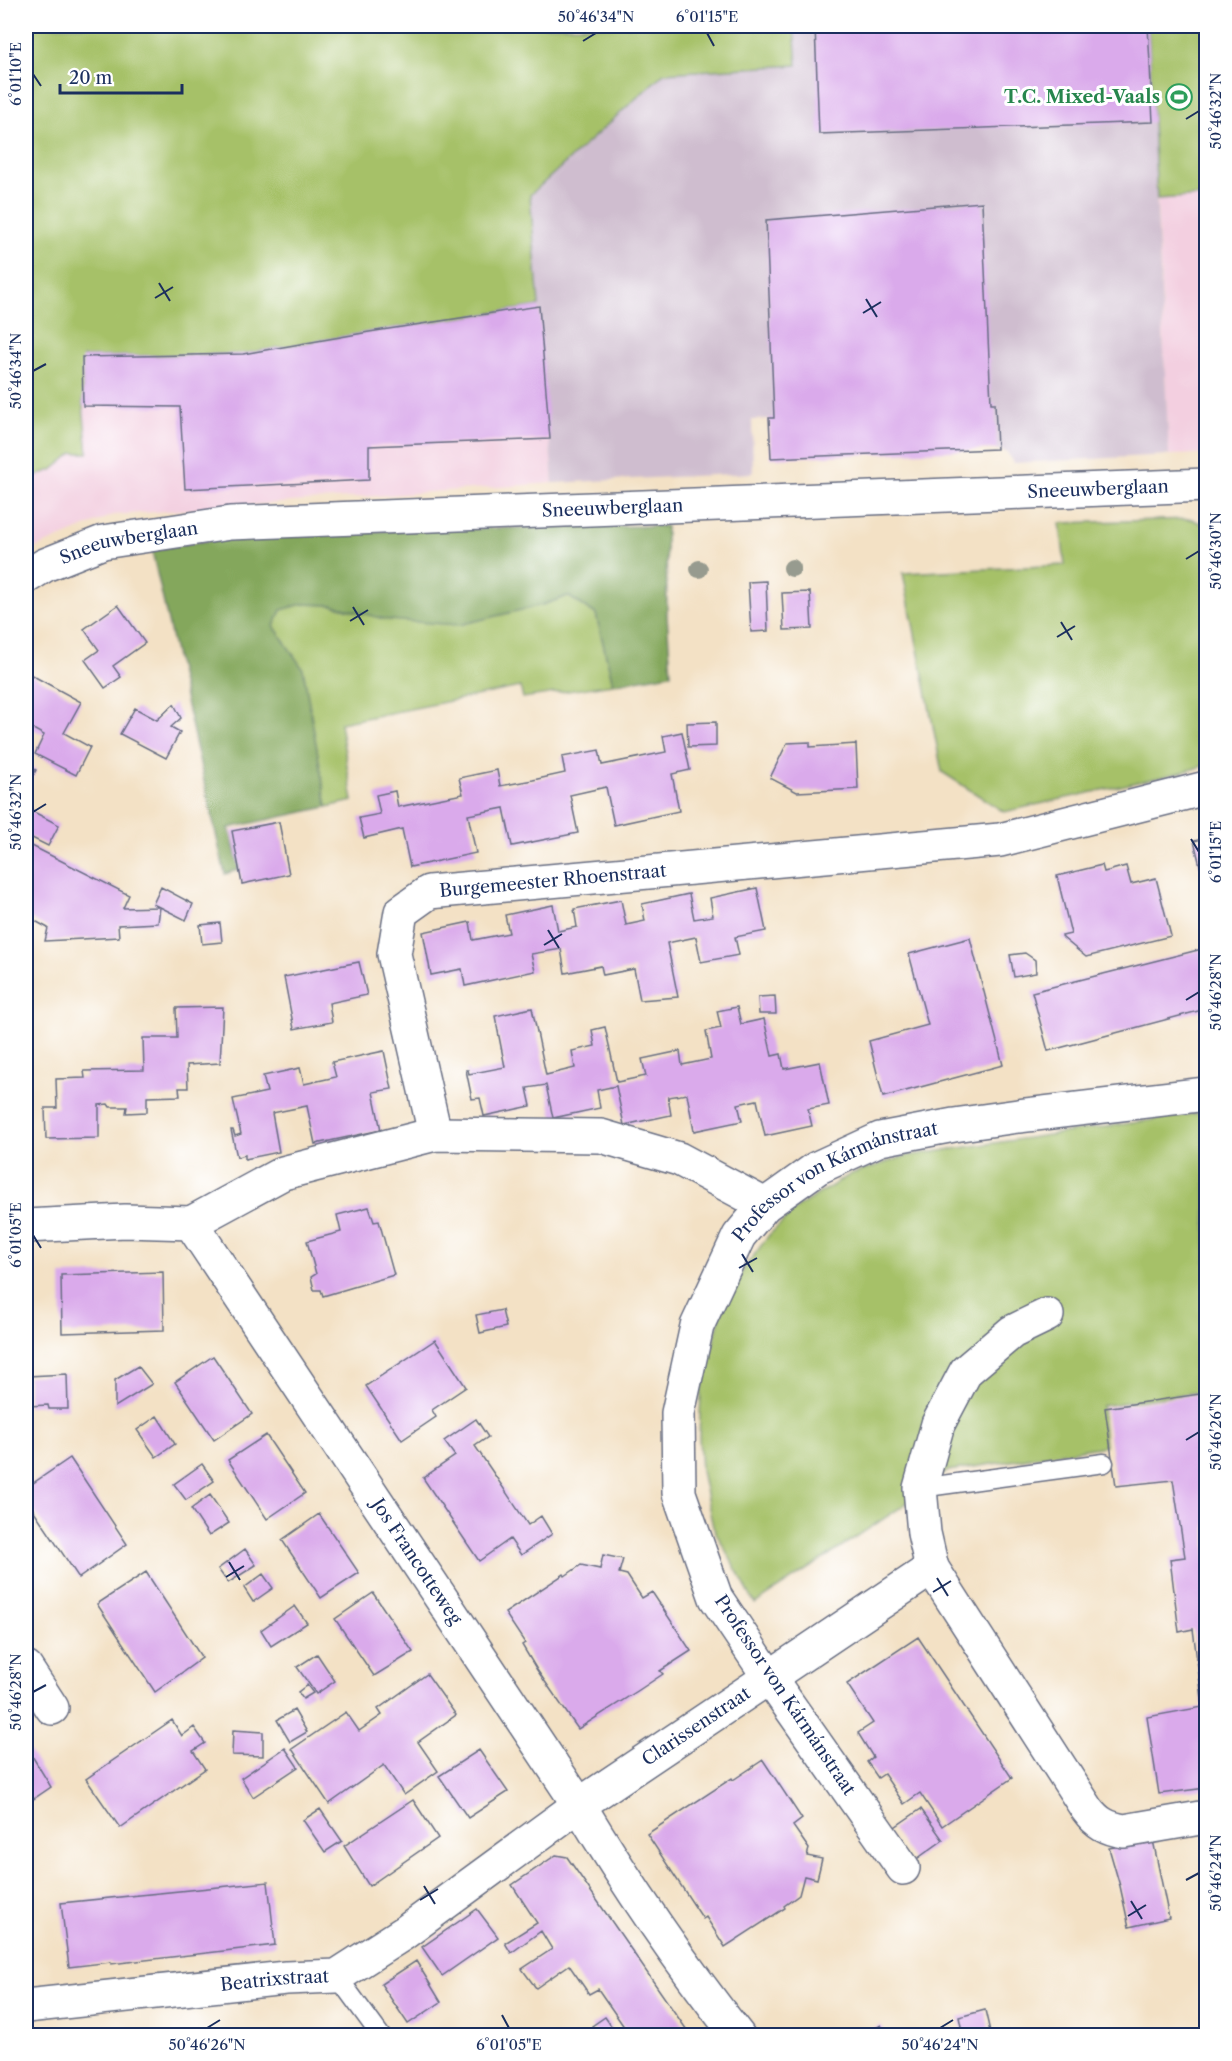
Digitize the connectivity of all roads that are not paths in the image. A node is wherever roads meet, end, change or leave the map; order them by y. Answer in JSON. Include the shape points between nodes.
{"nodes":[{"id":1,"x":1206,"y":485,"type":"edge"},
{"id":2,"x":26,"y":577,"type":"edge"},
{"id":3,"x":1206,"y":788,"type":"edge"},
{"id":4,"x":1206,"y":1094,"type":"edge"},
{"id":5,"x":435,"y":1134,"type":"junction"},
{"id":6,"x":765,"y":1205,"type":"junction"},
{"id":7,"x":191,"y":1223,"type":"junction"},
{"id":8,"x":26,"y":1226,"type":"edge"},
{"id":9,"x":1047,"y":1315,"type":"dead end"},
{"id":10,"x":1104,"y":1463,"type":"dead end"},
{"id":11,"x":920,"y":1488,"type":"junction"},
{"id":12,"x":932,"y":1568,"type":"junction"},
{"id":13,"x":26,"y":1668,"type":"edge"},
{"id":14,"x":769,"y":1677,"type":"junction"},
{"id":15,"x":52,"y":1708,"type":"dead end"},
{"id":16,"x":579,"y":1805,"type":"junction"},
{"id":17,"x":1206,"y":1817,"type":"edge"},
{"id":18,"x":903,"y":1868,"type":"dead end"},
{"id":19,"x":337,"y":1976,"type":"junction"},
{"id":20,"x":26,"y":2006,"type":"edge"},
{"id":21,"x":381,"y":2036,"type":"edge"},
{"id":22,"x":738,"y":2036,"type":"edge"}],
"edges":[{"from":1,"to":2,"type":"street","name":"Sneeuwberglaan","via":[[231,523],[103,542],[45,564]]},
{"from":3,"to":5,"type":"street","name":"Burgemeester Rhoenstraat","via":[[1000,840],[429,892],[401,912],[394,954]]},
{"from":4,"to":6,"type":"street","name":"Professor von Kármánstraat","via":[[1018,1116],[880,1139],[817,1168]]},
{"from":5,"to":6,"type":"street","via":[[601,1136],[679,1159]]},
{"from":5,"to":7,"type":"street","via":[[283,1173]]},
{"from":6,"to":14,"type":"street","name":"Professor von Kármánstraat","via":[[739,1236],[698,1326],[678,1413],[678,1447],[679,1493],[716,1598]]},
{"from":7,"to":8,"type":"street","via":[[125,1221]]},
{"from":7,"to":16,"type":"street","name":"Jos Francotteweg"},
{"from":9,"to":11,"type":"street","via":[[1012,1332],[966,1371],[938,1424]]},
{"from":10,"to":11,"type":"lane"},
{"from":11,"to":12,"type":"street"},
{"from":12,"to":14,"type":"street","name":"Clarissenstraat"},
{"from":12,"to":17,"type":"street","via":[[1099,1823],[1124,1831]]},
{"from":13,"to":15,"type":"street"},
{"from":14,"to":16,"type":"street","name":"Clarissenstraat"},
{"from":14,"to":18,"type":"street","name":"Professor von Kármánstraat"},
{"from":16,"to":19,"type":"street","name":"Beatrixstraat","via":[[404,1933]]},
{"from":16,"to":22,"type":"street","name":"Jos Francotteweg","via":[[608,1853]]},
{"from":19,"to":20,"type":"street","name":"Beatrixstraat"},
{"from":19,"to":21,"type":"lane"}]}
